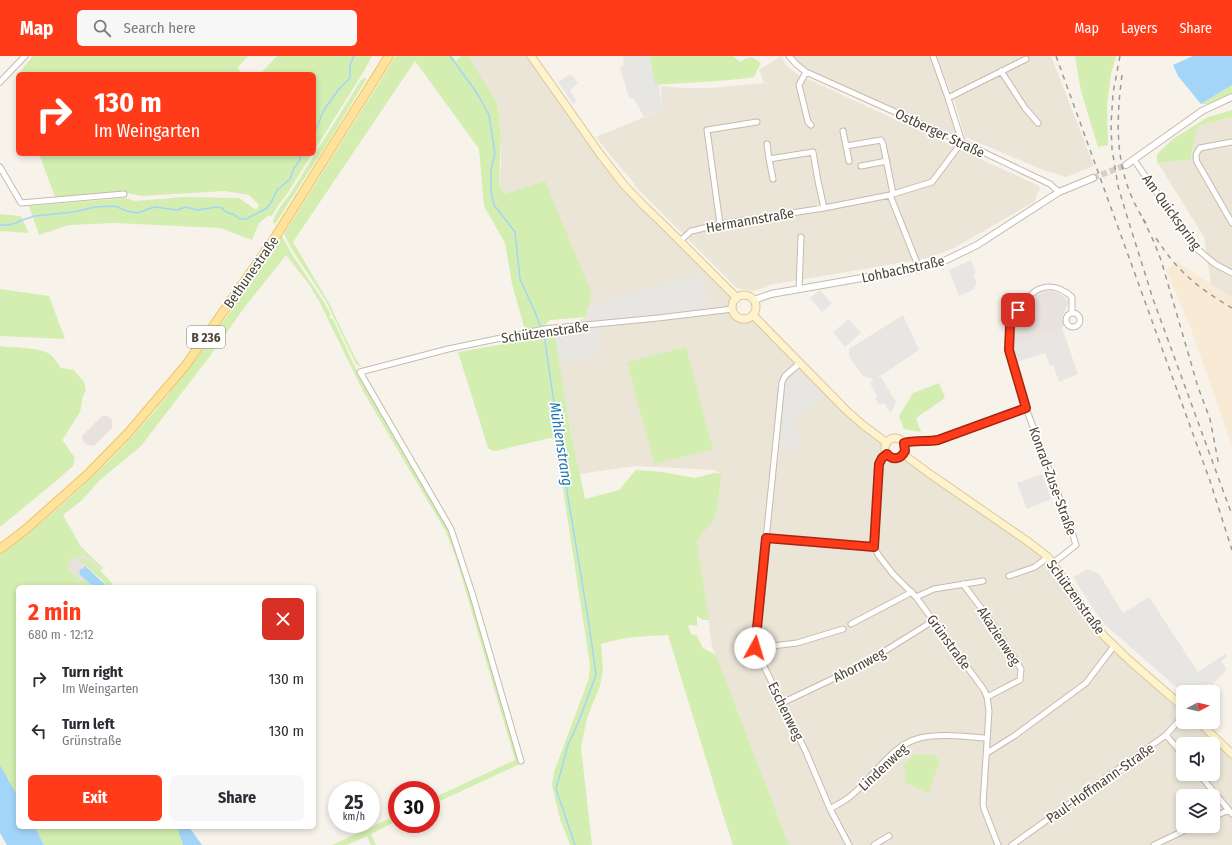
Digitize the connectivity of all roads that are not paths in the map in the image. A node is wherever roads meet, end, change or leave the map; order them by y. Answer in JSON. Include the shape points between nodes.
{"nodes":[{"id":1,"x":25,"y":56,"type":"edge"},
{"id":2,"x":389,"y":56,"type":"edge"},
{"id":3,"x":531,"y":56,"type":"edge"},
{"id":4,"x":789,"y":56,"type":"edge"},
{"id":5,"x":933,"y":56,"type":"edge"},
{"id":6,"x":1026,"y":59,"type":"dead end"},
{"id":7,"x":1001,"y":71,"type":"junction"},
{"id":8,"x":806,"y":72,"type":"junction"},
{"id":9,"x":0,"y":82,"type":"edge"},
{"id":10,"x":1232,"y":97,"type":"edge"},
{"id":11,"x":948,"y":98,"type":"junction"},
{"id":12,"x":757,"y":122,"type":"dead end"},
{"id":13,"x":1038,"y":123,"type":"dead end"},
{"id":14,"x":811,"y":125,"type":"dead end"},
{"id":15,"x":843,"y":131,"type":"dead end"},
{"id":16,"x":962,"y":142,"type":"junction"},
{"id":17,"x":1232,"y":142,"type":"edge"},
{"id":18,"x":767,"y":144,"type":"dead end"},
{"id":19,"x":846,"y":146,"type":"junction"},
{"id":20,"x":770,"y":159,"type":"junction"},
{"id":21,"x":1134,"y":160,"type":"junction"},
{"id":22,"x":849,"y":161,"type":"dead end"},
{"id":23,"x":886,"y":161,"type":"junction"},
{"id":24,"x":1126,"y":165,"type":"tunnel mouth"},
{"id":25,"x":861,"y":166,"type":"dead end"},
{"id":26,"x":0,"y":167,"type":"edge"},
{"id":27,"x":1093,"y":178,"type":"tunnel mouth"},
{"id":28,"x":773,"y":179,"type":"dead end"},
{"id":29,"x":1059,"y":192,"type":"junction"},
{"id":30,"x":124,"y":194,"type":"dead end"},
{"id":31,"x":892,"y":194,"type":"junction"},
{"id":32,"x":824,"y":208,"type":"junction"},
{"id":33,"x":1232,"y":222,"type":"edge"},
{"id":34,"x":720,"y":224,"type":"junction"},
{"id":35,"x":800,"y":237,"type":"dead end"},
{"id":36,"x":680,"y":241,"type":"junction"},
{"id":37,"x":918,"y":268,"type":"junction"},
{"id":38,"x":1232,"y":273,"type":"edge"},
{"id":39,"x":799,"y":289,"type":"junction"},
{"id":40,"x":736,"y":298,"type":"junction"},
{"id":41,"x":754,"y":300,"type":"junction"},
{"id":42,"x":732,"y":309,"type":"junction"},
{"id":43,"x":1072,"y":313,"type":"dead end"},
{"id":44,"x":753,"y":315,"type":"junction"},
{"id":45,"x":800,"y":364,"type":"junction"},
{"id":46,"x":1026,"y":408,"type":"junction"},
{"id":47,"x":887,"y":443,"type":"junction"},
{"id":48,"x":904,"y":443,"type":"junction"},
{"id":49,"x":887,"y":454,"type":"junction"},
{"id":50,"x":903,"y":454,"type":"junction"},
{"id":51,"x":766,"y":538,"type":"junction"},
{"id":52,"x":874,"y":547,"type":"junction"},
{"id":53,"x":0,"y":548,"type":"edge"},
{"id":54,"x":1048,"y":557,"type":"junction"},
{"id":55,"x":1053,"y":563,"type":"junction"},
{"id":56,"x":1009,"y":576,"type":"dead end"},
{"id":57,"x":983,"y":581,"type":"dead end"},
{"id":58,"x":963,"y":584,"type":"junction"},
{"id":59,"x":912,"y":592,"type":"junction"},
{"id":60,"x":916,"y":597,"type":"junction"},
{"id":61,"x":933,"y":621,"type":"junction"},
{"id":62,"x":851,"y":624,"type":"dead end"},
{"id":63,"x":843,"y":629,"type":"dead end"},
{"id":64,"x":1114,"y":646,"type":"junction"},
{"id":65,"x":755,"y":648,"type":"junction"},
{"id":66,"x":987,"y":697,"type":"junction"},
{"id":67,"x":1176,"y":701,"type":"edge"},
{"id":68,"x":782,"y":704,"type":"junction"},
{"id":69,"x":1176,"y":724,"type":"edge"},
{"id":70,"x":1206,"y":729,"type":"edge"},
{"id":71,"x":1166,"y":735,"type":"junction"},
{"id":72,"x":987,"y":738,"type":"junction"},
{"id":73,"x":1176,"y":747,"type":"edge"},
{"id":74,"x":987,"y":753,"type":"junction"},
{"id":75,"x":1232,"y":754,"type":"edge"},
{"id":76,"x":521,"y":761,"type":"dead end"},
{"id":77,"x":1205,"y":781,"type":"edge"},
{"id":78,"x":830,"y":809,"type":"junction"},
{"id":79,"x":1231,"y":812,"type":"edge"},
{"id":80,"x":1220,"y":815,"type":"edge"},
{"id":81,"x":1179,"y":833,"type":"edge"},
{"id":82,"x":889,"y":836,"type":"dead end"},
{"id":83,"x":849,"y":845,"type":"edge"},
{"id":84,"x":874,"y":845,"type":"edge"},
{"id":85,"x":998,"y":845,"type":"edge"},
{"id":86,"x":1012,"y":845,"type":"edge"},
{"id":87,"x":1154,"y":845,"type":"edge"}],
"edges":[{"from":1,"to":9,"type":"street"},
{"from":2,"to":53,"type":"main road","name":"Bethunestraße","number":"B 236","via":[[282,227],[186,365],[129,432],[77,484],[25,530]]},
{"from":3,"to":36,"type":"main road","via":[[621,181]]},
{"from":4,"to":8,"type":"street","name":"Ostberger Straße"},
{"from":5,"to":11,"type":"street"},
{"from":6,"to":7,"type":"street"},
{"from":7,"to":11,"type":"street"},
{"from":7,"to":13,"type":"street"},
{"from":8,"to":14,"type":"street","via":[[799,85],[808,122]]},
{"from":8,"to":16,"type":"street","name":"Ostberger Straße"},
{"from":10,"to":21,"type":"street","via":[[1202,111]]},
{"from":11,"to":16,"type":"street"},
{"from":12,"to":34,"type":"street","via":[[707,130]]},
{"from":15,"to":19,"type":"street"},
{"from":16,"to":29,"type":"street","name":"Ostberger Straße","via":[[1050,184]]},
{"from":16,"to":31,"type":"street","name":"Hermannstraße","via":[[932,182]]},
{"from":17,"to":33,"type":"street","via":[[1203,146],[1196,152],[1195,157]]},
{"from":18,"to":20,"type":"street"},
{"from":19,"to":22,"type":"street"},
{"from":19,"to":23,"type":"street","via":[[880,140]]},
{"from":20,"to":28,"type":"street"},
{"from":20,"to":32,"type":"street","via":[[813,152]]},
{"from":21,"to":24,"type":"street"},
{"from":21,"to":38,"type":"street","name":"Am Quickspring","via":[[1196,248],[1215,264]]},
{"from":23,"to":25,"type":"street"},
{"from":23,"to":31,"type":"street"},
{"from":26,"to":30,"type":"street","via":[[21,203]]},
{"from":27,"to":29,"type":"street"},
{"from":29,"to":37,"type":"street","name":"Lohbachstraße","via":[[977,245],[942,262]]},
{"from":31,"to":32,"type":"street","name":"Hermannstraße"},
{"from":31,"to":37,"type":"street"},
{"from":32,"to":34,"type":"street","name":"Hermannstraße"},
{"from":34,"to":36,"type":"street","name":"Hermannstraße","via":[[691,231]]},
{"from":35,"to":39,"type":"street"},
{"from":36,"to":40,"type":"main road"},
{"from":37,"to":39,"type":"street","name":"Lohbachstraße"},
{"from":39,"to":41,"type":"street","name":"Lohbachstraße"},
{"from":40,"to":41,"type":"main road","via":[[746,295]]},
{"from":40,"to":42,"type":"main road"},
{"from":41,"to":44,"type":"main road","via":[[756,309]]},
{"from":42,"to":44,"type":"main road","via":[[736,316],[743,318]]},
{"from":42,"to":76,"type":"street","name":"Schützenstraße","via":[[537,331],[448,349],[360,372],[451,529]]},
{"from":43,"to":46,"type":"street","name":"Konrad-Zuse-Straße","via":[[1072,297],[1057,287],[1046,286],[1032,294],[1012,320],[1009,350]]},
{"from":44,"to":45,"type":"main road"},
{"from":45,"to":47,"type":"main road","via":[[863,425]]},
{"from":45,"to":51,"type":"street","via":[[785,376],[782,382]]},
{"from":46,"to":48,"type":"street","via":[[938,440]]},
{"from":46,"to":55,"type":"street","name":"Konrad-Zuse-Straße","via":[[1076,545]]},
{"from":47,"to":48,"type":"main road","via":[[896,438]]},
{"from":47,"to":49,"type":"main road"},
{"from":48,"to":50,"type":"main road"},
{"from":49,"to":50,"type":"main road","via":[[892,458],[901,457]]},
{"from":49,"to":52,"type":"street","via":[[879,464]]},
{"from":50,"to":54,"type":"main road","name":"Schützenstraße"},
{"from":51,"to":52,"type":"street"},
{"from":51,"to":65,"type":"street"},
{"from":52,"to":59,"type":"street","name":"Grünstraße","via":[[893,574]]},
{"from":54,"to":55,"type":"main road","name":"Schützenstraße"},
{"from":54,"to":56,"type":"street","via":[[1035,566]]},
{"from":55,"to":64,"type":"main road","name":"Schützenstraße","via":[[1090,618]]},
{"from":57,"to":58,"type":"street"},
{"from":58,"to":60,"type":"street","via":[[934,589]]},
{"from":58,"to":66,"type":"street","name":"Akazienweg","via":[[990,620],[1021,669],[1020,680]]},
{"from":59,"to":60,"type":"street","name":"Grünstraße"},
{"from":59,"to":62,"type":"street"},
{"from":60,"to":61,"type":"street","name":"Grünstraße"},
{"from":61,"to":66,"type":"street","name":"Grünstraße"},
{"from":61,"to":68,"type":"street","name":"Ahornweg","via":[[864,664]]},
{"from":63,"to":65,"type":"street","via":[[797,643]]},
{"from":64,"to":67,"type":"main road","name":"Schützenstraße"},
{"from":64,"to":74,"type":"street","via":[[1086,683]]},
{"from":65,"to":68,"type":"street","name":"Eschenweg"},
{"from":66,"to":72,"type":"street","name":"Grünstraße"},
{"from":68,"to":78,"type":"street","name":"Eschenweg"},
{"from":69,"to":71,"type":"street","name":"Paul-Hoffmann-Straße"},
{"from":70,"to":75,"type":"main road"},
{"from":71,"to":73,"type":"street"},
{"from":71,"to":86,"type":"street","name":"Paul-Hoffmann-Straße"},
{"from":72,"to":74,"type":"street","name":"Grünstraße"},
{"from":72,"to":78,"type":"street","name":"Lindenweg","via":[[935,736],[910,741],[897,750],[853,794]]},
{"from":74,"to":85,"type":"street","name":"Grünstraße","via":[[984,809]]},
{"from":77,"to":79,"type":"street"},
{"from":78,"to":83,"type":"street","name":"Eschenweg"},
{"from":79,"to":80,"type":"street"},
{"from":81,"to":87,"type":"street"},
{"from":82,"to":84,"type":"street"}]}
